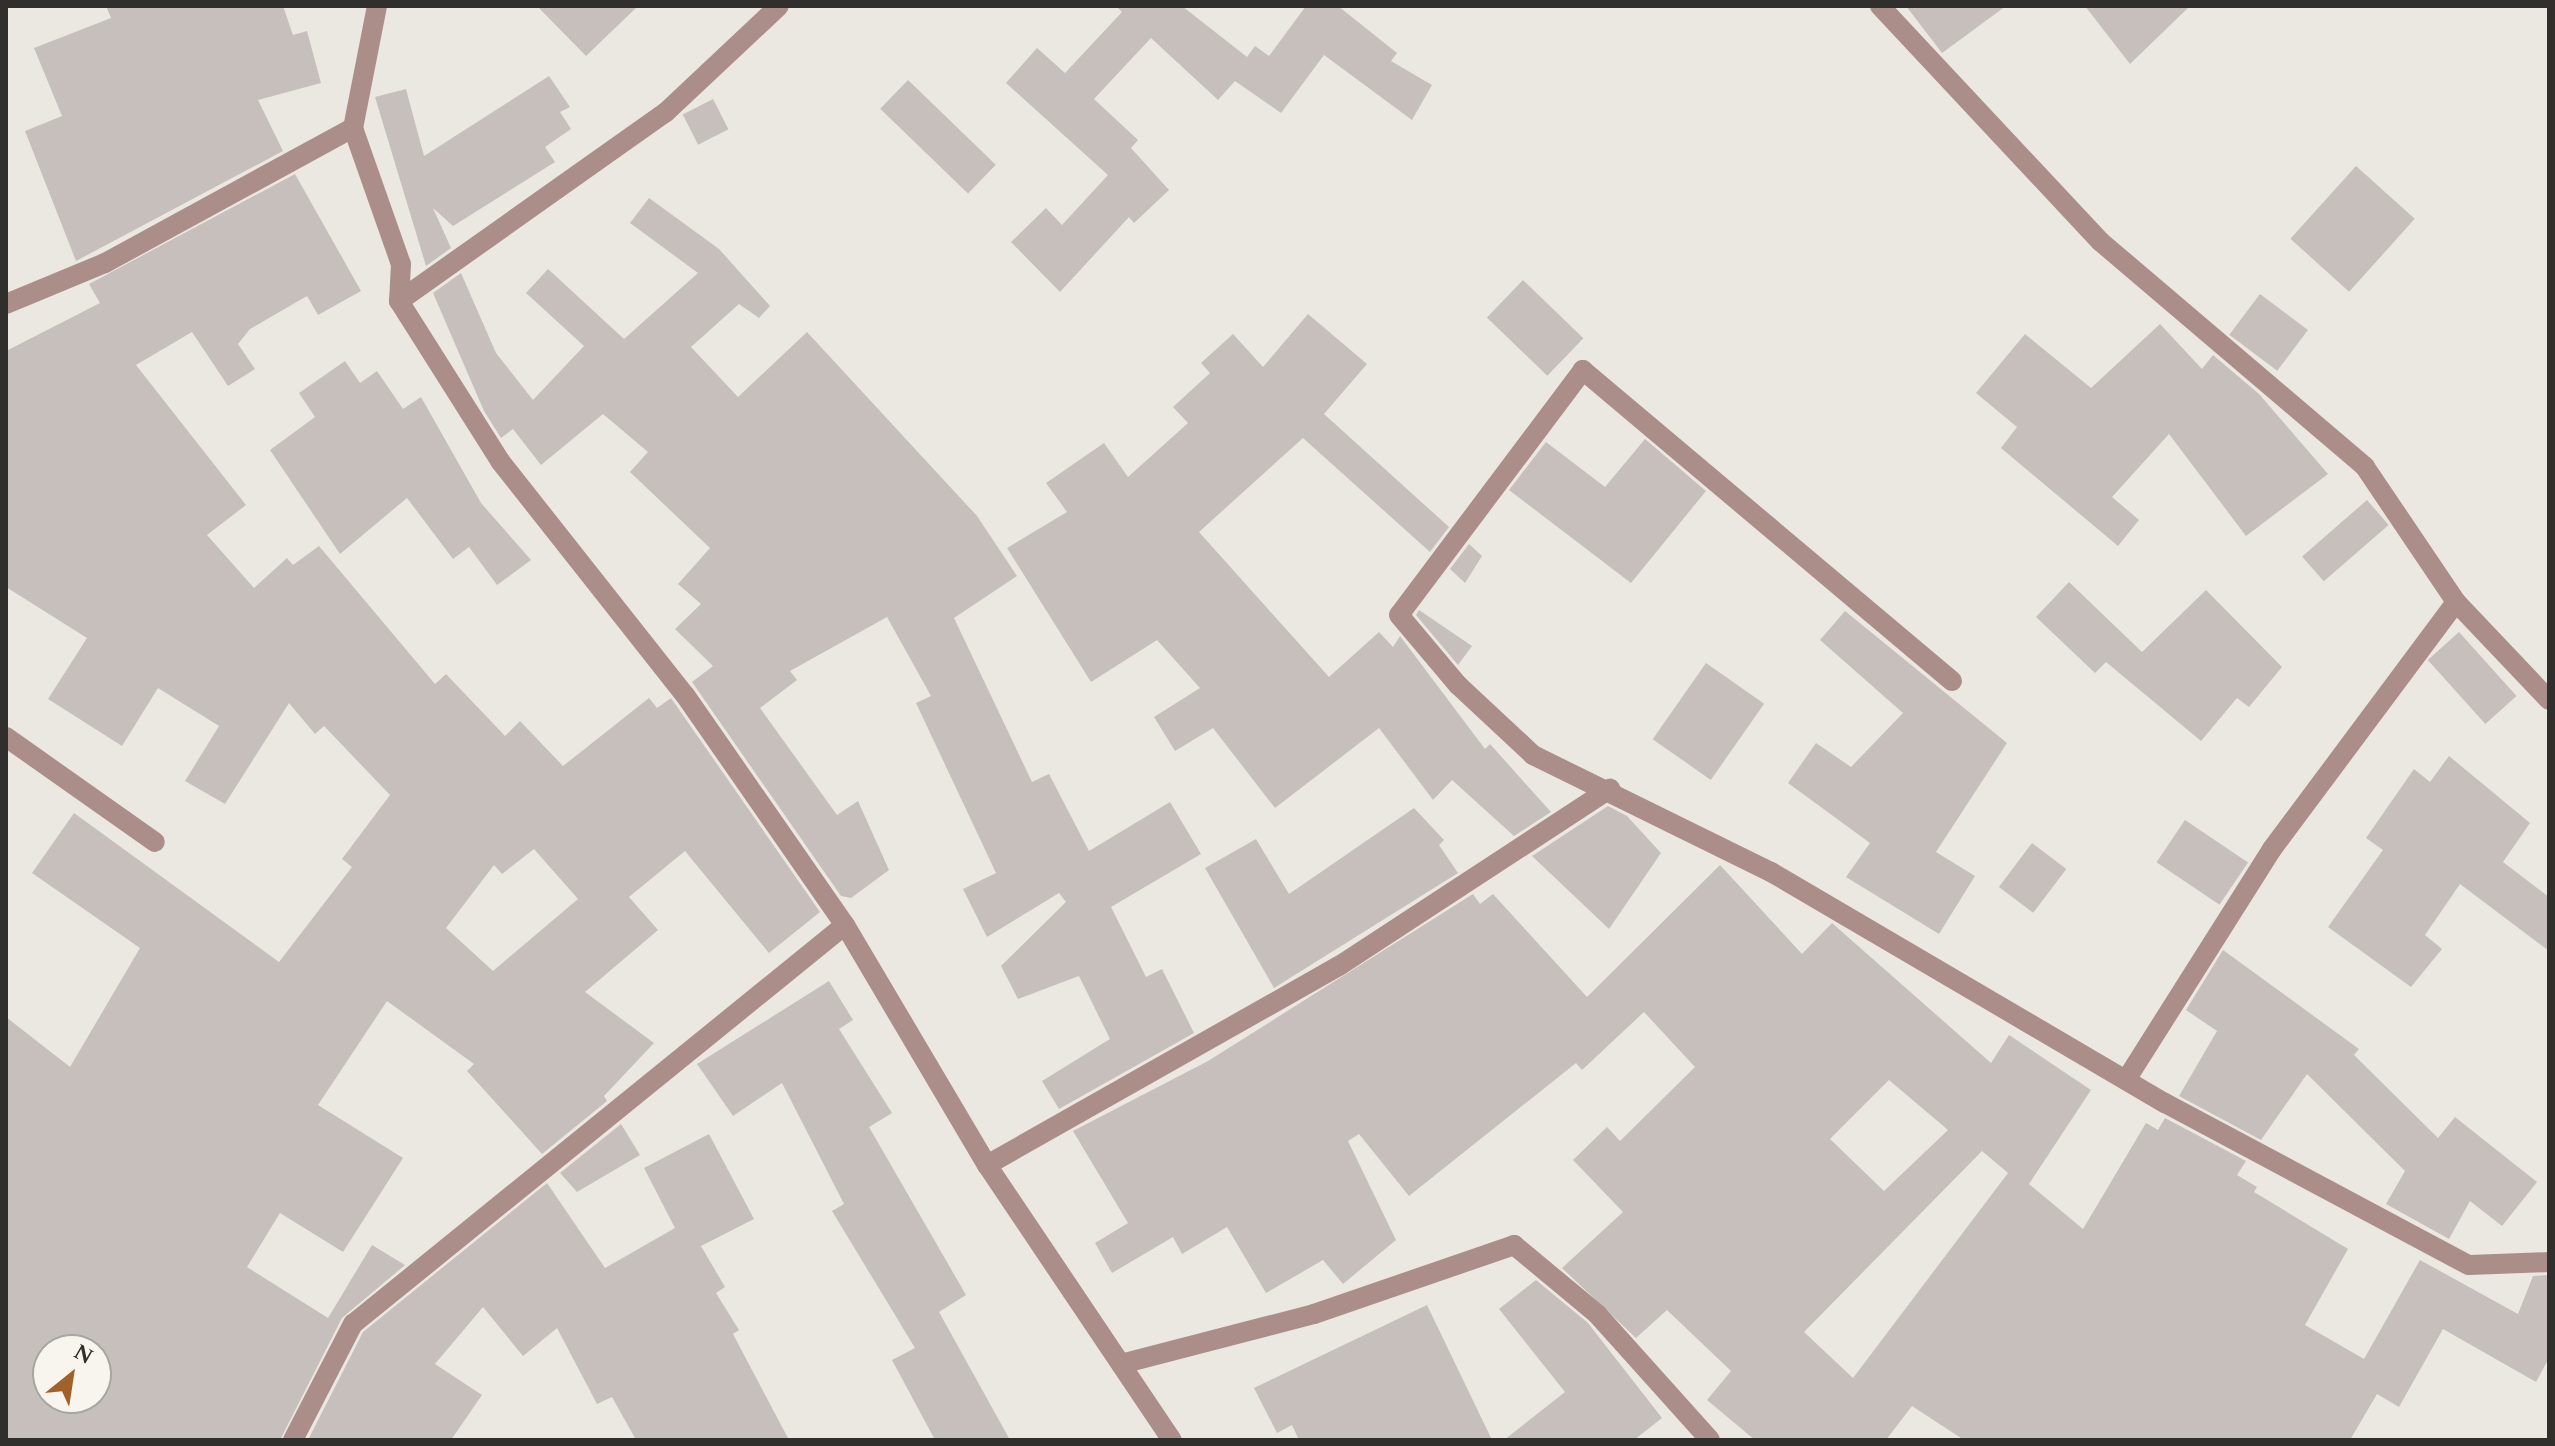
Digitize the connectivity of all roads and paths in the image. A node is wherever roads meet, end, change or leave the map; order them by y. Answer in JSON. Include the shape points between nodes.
{"nodes":[{"id":1,"x":377,"y":6,"type":"edge"},
{"id":2,"x":779,"y":6,"type":"edge"},
{"id":3,"x":1880,"y":6,"type":"edge"},
{"id":4,"x":353,"y":128,"type":"junction"},
{"id":5,"x":399,"y":301,"type":"junction"},
{"id":6,"x":6,"y":304,"type":"edge"},
{"id":7,"x":2456,"y":602,"type":"junction"},
{"id":8,"x":1952,"y":681,"type":"dead end"},
{"id":9,"x":2549,"y":700,"type":"edge"},
{"id":10,"x":6,"y":737,"type":"edge"},
{"id":11,"x":1610,"y":789,"type":"junction"},
{"id":12,"x":155,"y":842,"type":"dead end"},
{"id":13,"x":845,"y":925,"type":"junction"},
{"id":14,"x":2126,"y":1080,"type":"junction"},
{"id":15,"x":987,"y":1165,"type":"junction"},
{"id":16,"x":2549,"y":1262,"type":"edge"},
{"id":17,"x":1121,"y":1364,"type":"junction"},
{"id":18,"x":293,"y":1440,"type":"edge"},
{"id":19,"x":1172,"y":1440,"type":"edge"},
{"id":20,"x":1710,"y":1440,"type":"edge"}],
"edges":[{"from":1,"to":4,"type":"street"},
{"from":2,"to":5,"type":"street","via":[[665,113]]},
{"from":3,"to":7,"type":"street","via":[[2101,242],[2365,467]]},
{"from":4,"to":5,"type":"street","via":[[401,264]]},
{"from":4,"to":6,"type":"street","via":[[105,263]]},
{"from":5,"to":13,"type":"street","via":[[500,461],[685,695]]},
{"from":7,"to":9,"type":"street"},
{"from":7,"to":14,"type":"street","via":[[2272,849]]},
{"from":8,"to":11,"type":"street","via":[[1583,370],[1399,615],[1458,685],[1533,755]]},
{"from":10,"to":12,"type":"street"},
{"from":11,"to":14,"type":"street","via":[[1771,872]]},
{"from":11,"to":15,"type":"street","via":[[1339,966]]},
{"from":13,"to":15,"type":"street"},
{"from":13,"to":18,"type":"street","via":[[353,1324]]},
{"from":14,"to":16,"type":"street","via":[[2469,1265]]},
{"from":15,"to":17,"type":"street"},
{"from":17,"to":19,"type":"street"},
{"from":17,"to":20,"type":"street","via":[[1314,1314],[1514,1245],[1597,1314]]}]}
